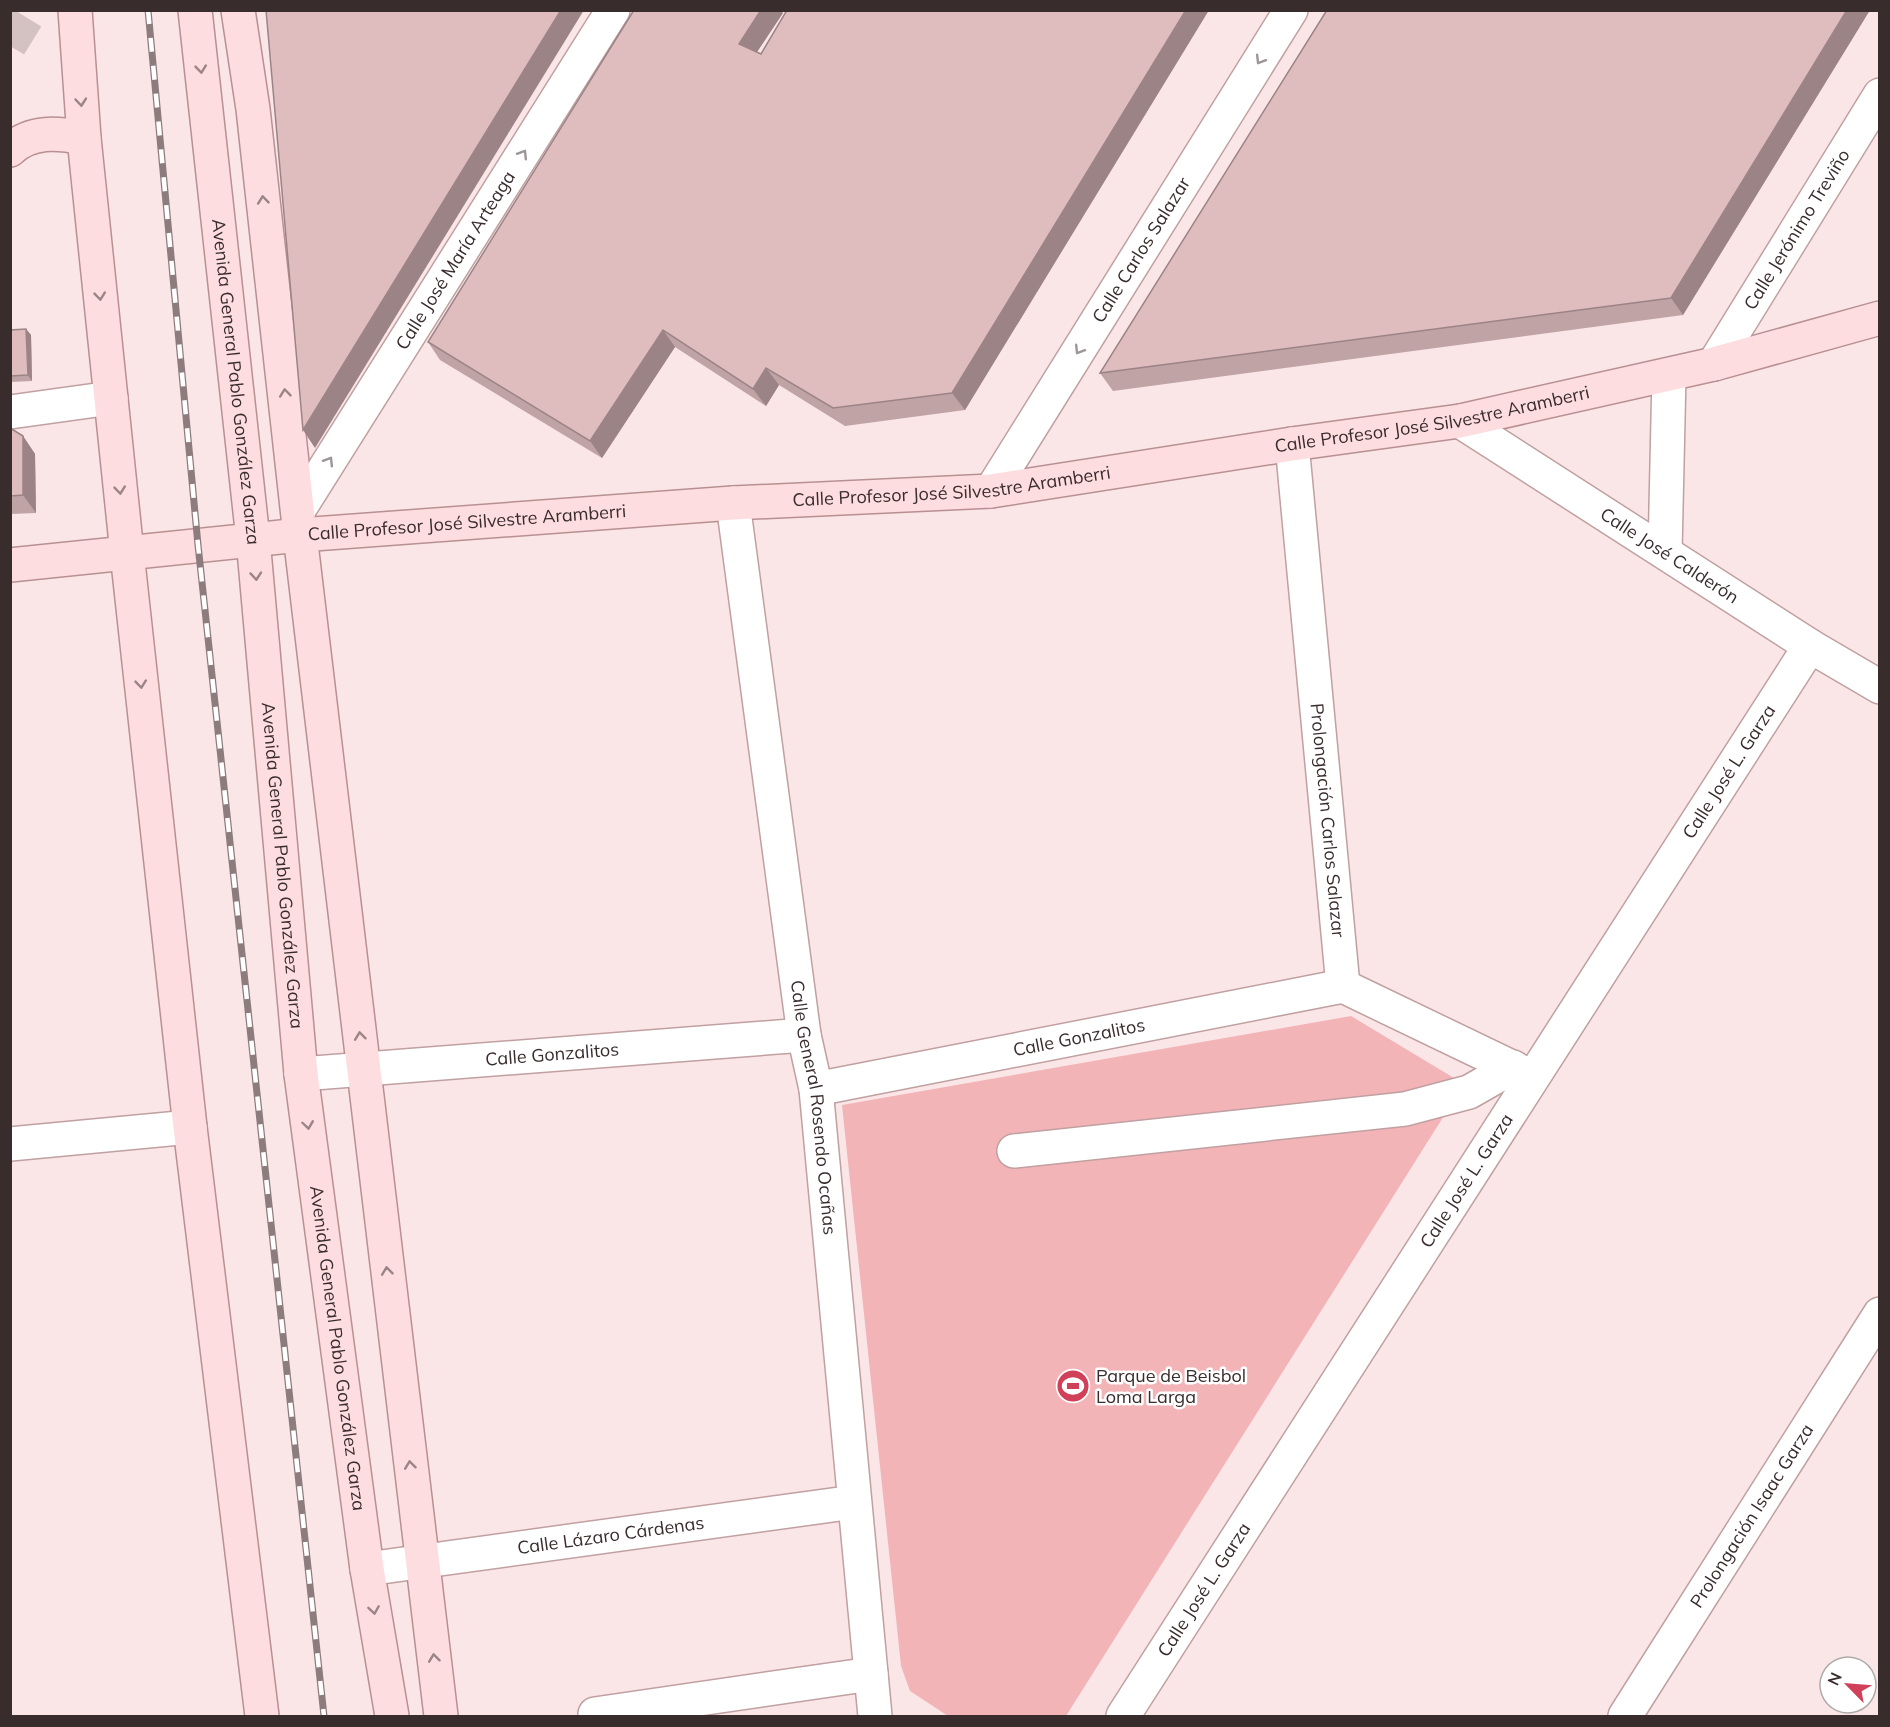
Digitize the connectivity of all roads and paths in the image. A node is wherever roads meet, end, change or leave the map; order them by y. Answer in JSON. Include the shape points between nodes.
{"nodes":[{"id":1,"x":75,"y":10,"type":"edge"},
{"id":2,"x":195,"y":10,"type":"edge"},
{"id":3,"x":238,"y":10,"type":"edge"},
{"id":4,"x":613,"y":10,"type":"edge"},
{"id":5,"x":1291,"y":10,"type":"edge"},
{"id":6,"x":1880,"y":95,"type":"edge"},
{"id":7,"x":84,"y":138,"type":"junction"},
{"id":8,"x":10,"y":150,"type":"edge"},
{"id":9,"x":1880,"y":318,"type":"edge"},
{"id":10,"x":1714,"y":364,"type":"junction"},
{"id":11,"x":1669,"y":375,"type":"junction"},
{"id":12,"x":111,"y":398,"type":"junction"},
{"id":13,"x":10,"y":412,"type":"edge"},
{"id":14,"x":1460,"y":421,"type":"junction"},
{"id":15,"x":1292,"y":444,"type":"junction"},
{"id":16,"x":991,"y":491,"type":"junction"},
{"id":17,"x":733,"y":503,"type":"junction"},
{"id":18,"x":299,"y":523,"type":"junction"},
{"id":19,"x":253,"y":539,"type":"junction"},
{"id":20,"x":1665,"y":552,"type":"junction"},
{"id":21,"x":127,"y":553,"type":"junction"},
{"id":22,"x":10,"y":565,"type":"edge"},
{"id":23,"x":1810,"y":646,"type":"junction"},
{"id":24,"x":1880,"y":687,"type":"edge"},
{"id":25,"x":1343,"y":986,"type":"junction"},
{"id":26,"x":804,"y":1035,"type":"junction"},
{"id":27,"x":364,"y":1068,"type":"junction"},
{"id":28,"x":1523,"y":1072,"type":"junction"},
{"id":29,"x":301,"y":1074,"type":"junction"},
{"id":30,"x":816,"y":1089,"type":"junction"},
{"id":31,"x":190,"y":1127,"type":"junction"},
{"id":32,"x":10,"y":1144,"type":"edge"},
{"id":33,"x":1014,"y":1151,"type":"dead end"},
{"id":34,"x":1880,"y":1314,"type":"edge"},
{"id":35,"x":854,"y":1502,"type":"junction"},
{"id":36,"x":421,"y":1560,"type":"junction"},
{"id":37,"x":367,"y":1569,"type":"junction"},
{"id":38,"x":871,"y":1674,"type":"junction"},
{"id":39,"x":595,"y":1714,"type":"dead end"},
{"id":40,"x":262,"y":1716,"type":"edge"},
{"id":41,"x":392,"y":1716,"type":"edge"},
{"id":42,"x":441,"y":1716,"type":"edge"},
{"id":43,"x":876,"y":1716,"type":"edge"},
{"id":44,"x":1124,"y":1716,"type":"edge"},
{"id":45,"x":1625,"y":1716,"type":"edge"}],
"edges":[{"from":1,"to":7,"type":"main road","one_way":true},
{"from":2,"to":19,"type":"main road","name":"Avenida General Pablo González Garza","one_way":true},
{"from":18,"to":3,"type":"main road","one_way":true,"via":[[253,109]]},
{"from":18,"to":4,"type":"street","name":"Calle José María Arteaga","one_way":true},
{"from":5,"to":16,"type":"street","name":"Calle Carlos Salazar","one_way":true},
{"from":6,"to":10,"type":"street","name":"Calle Jerónimo Treviño"},
{"from":7,"to":8,"type":"main road","via":[[55,132],[33,137]]},
{"from":7,"to":12,"type":"main road","one_way":true},
{"from":9,"to":10,"type":"main road","name":"Calle Profesor José Silvestre Aramberri"},
{"from":10,"to":11,"type":"main road","name":"Calle Profesor José Silvestre Aramberri"},
{"from":11,"to":14,"type":"main road","name":"Calle Profesor José Silvestre Aramberri"},
{"from":11,"to":20,"type":"street"},
{"from":12,"to":13,"type":"street"},
{"from":12,"to":21,"type":"main road","one_way":true},
{"from":14,"to":15,"type":"main road","name":"Calle Profesor José Silvestre Aramberri"},
{"from":14,"to":20,"type":"street","name":"Calle José Calderón"},
{"from":15,"to":16,"type":"main road","name":"Calle Profesor José Silvestre Aramberri"},
{"from":15,"to":25,"type":"street","name":"Prolongación Carlos Salazar"},
{"from":16,"to":17,"type":"main road","name":"Calle Profesor José Silvestre Aramberri"},
{"from":17,"to":18,"type":"main road","name":"Calle Profesor José Silvestre Aramberri"},
{"from":17,"to":26,"type":"street","name":"Calle General Rosendo Ocañas"},
{"from":18,"to":19,"type":"main road","name":"Calle Profesor José Silvestre Aramberri"},
{"from":27,"to":18,"type":"main road","one_way":true},
{"from":19,"to":21,"type":"main road","name":"Calle Profesor José Silvestre Aramberri"},
{"from":19,"to":29,"type":"main road","name":"Avenida General Pablo González Garza","one_way":true},
{"from":20,"to":23,"type":"street","name":"Calle José Calderón"},
{"from":21,"to":22,"type":"main road","name":"Calle Profesor José Silvestre Aramberri"},
{"from":21,"to":31,"type":"main road","one_way":true},
{"from":23,"to":24,"type":"street","name":"Calle José Calderón"},
{"from":23,"to":28,"type":"street","name":"Calle José L. Garza"},
{"from":25,"to":28,"type":"street"},
{"from":25,"to":30,"type":"street","name":"Calle Gonzalitos"},
{"from":26,"to":27,"type":"street","name":"Calle Gonzalitos"},
{"from":26,"to":30,"type":"street","name":"Calle General Rosendo Ocañas"},
{"from":27,"to":29,"type":"street","name":"Calle Gonzalitos"},
{"from":36,"to":27,"type":"main road","one_way":true},
{"from":28,"to":33,"type":"street","via":[[1405,1109]]},
{"from":28,"to":44,"type":"street","name":"Calle José L. Garza"},
{"from":29,"to":37,"type":"main road","name":"Avenida General Pablo González Garza","one_way":true},
{"from":30,"to":35,"type":"street","name":"Calle General Rosendo Ocañas"},
{"from":31,"to":32,"type":"street"},
{"from":31,"to":40,"type":"main road"},
{"from":34,"to":45,"type":"street","name":"Prolongación Isaac Garza"},
{"from":35,"to":36,"type":"street","name":"Calle Lázaro Cárdenas"},
{"from":35,"to":38,"type":"street","name":"Calle General Rosendo Ocañas"},
{"from":36,"to":37,"type":"street","name":"Calle Lázaro Cárdenas"},
{"from":42,"to":36,"type":"main road","one_way":true},
{"from":37,"to":41,"type":"main road","name":"Avenida General Pablo González Garza","one_way":true},
{"from":38,"to":39,"type":"street"},
{"from":38,"to":43,"type":"street","name":"Calle General Rosendo Ocañas"}]}
